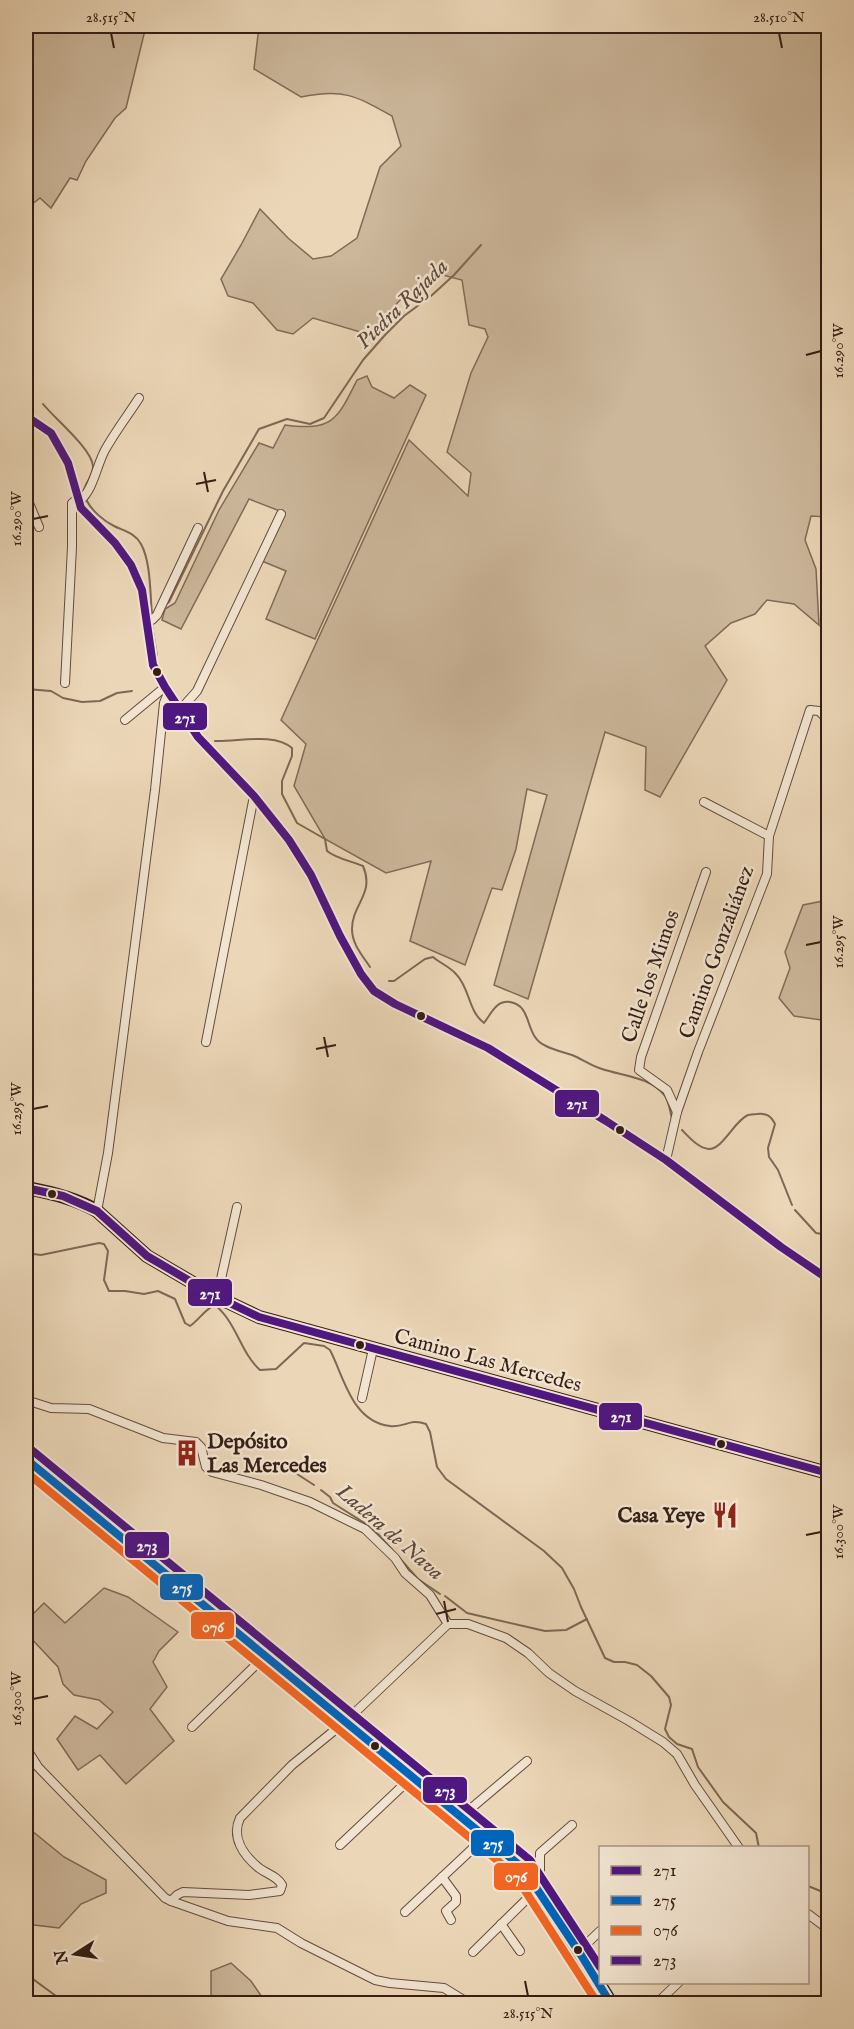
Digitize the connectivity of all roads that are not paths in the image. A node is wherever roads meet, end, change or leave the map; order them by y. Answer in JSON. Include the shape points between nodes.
{"nodes":[{"id":1,"x":139,"y":398,"type":"dead end"},
{"id":2,"x":26,"y":416,"type":"edge"},
{"id":3,"x":26,"y":496,"type":"edge"},
{"id":4,"x":79,"y":499,"type":"junction"},
{"id":5,"x":281,"y":514,"type":"dead end"},
{"id":6,"x":39,"y":527,"type":"dead end"},
{"id":7,"x":198,"y":528,"type":"dead end"},
{"id":8,"x":146,"y":620,"type":"junction"},
{"id":9,"x":65,"y":683,"type":"dead end"},
{"id":10,"x":166,"y":690,"type":"junction"},
{"id":11,"x":180,"y":710,"type":"junction"},
{"id":12,"x":125,"y":720,"type":"dead end"},
{"id":13,"x":828,"y":720,"type":"edge"},
{"id":14,"x":254,"y":796,"type":"junction"},
{"id":15,"x":704,"y":802,"type":"dead end"},
{"id":16,"x":769,"y":836,"type":"junction"},
{"id":17,"x":705,"y":872,"type":"dead end"},
{"id":18,"x":207,"y":1042,"type":"dead end"},
{"id":19,"x":677,"y":1112,"type":"junction"},
{"id":20,"x":666,"y":1160,"type":"junction"},
{"id":21,"x":26,"y":1188,"type":"edge"},
{"id":22,"x":237,"y":1207,"type":"dead end"},
{"id":23,"x":97,"y":1211,"type":"junction"},
{"id":24,"x":828,"y":1279,"type":"edge"},
{"id":25,"x":217,"y":1297,"type":"junction"},
{"id":26,"x":373,"y":1349,"type":"junction"},
{"id":27,"x":362,"y":1398,"type":"dead end"},
{"id":28,"x":26,"y":1400,"type":"edge"},
{"id":29,"x":26,"y":1459,"type":"edge"},
{"id":30,"x":828,"y":1473,"type":"edge"},
{"id":31,"x":448,"y":1624,"type":"junction"},
{"id":32,"x":266,"y":1655,"type":"junction"},
{"id":33,"x":346,"y":1721,"type":"junction"},
{"id":34,"x":192,"y":1726,"type":"dead end"},
{"id":35,"x":26,"y":1748,"type":"edge"},
{"id":36,"x":527,"y":1761,"type":"dead end"},
{"id":37,"x":413,"y":1776,"type":"junction"},
{"id":38,"x":462,"y":1816,"type":"junction"},
{"id":39,"x":572,"y":1825,"type":"dead end"},
{"id":40,"x":486,"y":1836,"type":"junction"},
{"id":41,"x":340,"y":1845,"type":"dead end"},
{"id":42,"x":738,"y":1846,"type":"edge"},
{"id":43,"x":442,"y":1877,"type":"junction"},
{"id":44,"x":538,"y":1888,"type":"junction"},
{"id":45,"x":171,"y":1901,"type":"junction"},
{"id":46,"x":405,"y":1912,"type":"dead end"},
{"id":47,"x":809,"y":1915,"type":"edge"},
{"id":48,"x":450,"y":1920,"type":"dead end"},
{"id":49,"x":501,"y":1924,"type":"junction"},
{"id":50,"x":828,"y":1929,"type":"edge"},
{"id":51,"x":599,"y":1932,"type":"edge"},
{"id":52,"x":520,"y":1951,"type":"dead end"},
{"id":53,"x":579,"y":1951,"type":"junction"},
{"id":54,"x":473,"y":1952,"type":"dead end"},
{"id":55,"x":678,"y":1984,"type":"edge"},
{"id":56,"x":470,"y":2004,"type":"edge"},
{"id":57,"x":611,"y":2004,"type":"edge"},
{"id":58,"x":656,"y":2004,"type":"edge"}],
"edges":[{"from":1,"to":4,"type":"street","via":[[105,450],[85,496]]},
{"from":2,"to":4,"type":"street","via":[[51,433],[59,445]]},
{"from":3,"to":6,"type":"street"},
{"from":4,"to":8,"type":"street","via":[[81,508],[131,565],[142,590]]},
{"from":4,"to":9,"type":"street","via":[[72,502]]},
{"from":5,"to":11,"type":"street","via":[[197,691]]},
{"from":7,"to":8,"type":"street","via":[[157,615]]},
{"from":8,"to":10,"type":"street","via":[[153,665]]},
{"from":10,"to":11,"type":"street"},
{"from":10,"to":12,"type":"street"},
{"from":10,"to":23,"type":"street","via":[[108,1153]]},
{"from":11,"to":14,"type":"street","via":[[198,737]]},
{"from":13,"to":16,"type":"street","name":"Camino Gonzaliánez","via":[[819,711],[810,710]]},
{"from":14,"to":18,"type":"street"},
{"from":14,"to":20,"type":"street","via":[[311,875],[340,936],[374,991],[488,1048]]},
{"from":15,"to":16,"type":"street"},
{"from":16,"to":19,"type":"street","name":"Camino Gonzaliánez","via":[[767,874]]},
{"from":17,"to":19,"type":"street","name":"Calle los Mimos","via":[[639,1070],[667,1090]]},
{"from":19,"to":20,"type":"street","name":"Camino Gonzaliánez"},
{"from":20,"to":24,"type":"street"},
{"from":21,"to":23,"type":"main road","name":"Camino Las Mercedes"},
{"from":22,"to":25,"type":"street"},
{"from":23,"to":25,"type":"main road","name":"Camino Las Mercedes","via":[[147,1256]]},
{"from":25,"to":26,"type":"main road","name":"Camino Las Mercedes","via":[[259,1317]]},
{"from":26,"to":27,"type":"street"},
{"from":26,"to":30,"type":"main road","name":"Camino Las Mercedes"},
{"from":28,"to":31,"type":"street","via":[[51,1408],[89,1409],[163,1438],[196,1442],[212,1472],[310,1502],[365,1528],[430,1595]]},
{"from":29,"to":32,"type":"main road"},
{"from":31,"to":33,"type":"street"},
{"from":31,"to":42,"type":"street","via":[[468,1624],[506,1638],[575,1691],[663,1742],[677,1754]]},
{"from":32,"to":33,"type":"main road"},
{"from":32,"to":34,"type":"street"},
{"from":33,"to":37,"type":"main road"},
{"from":33,"to":45,"type":"street","via":[[292,1765],[240,1818],[236,1827],[240,1846],[258,1867],[279,1880],[280,1891],[249,1895],[183,1892]]},
{"from":35,"to":45,"type":"street","via":[[38,1767]]},
{"from":36,"to":38,"type":"street"},
{"from":37,"to":38,"type":"main road"},
{"from":37,"to":41,"type":"street"},
{"from":38,"to":40,"type":"main road"},
{"from":39,"to":44,"type":"street","via":[[540,1853]]},
{"from":40,"to":43,"type":"street"},
{"from":40,"to":44,"type":"main road","via":[[523,1868]]},
{"from":43,"to":46,"type":"street"},
{"from":43,"to":48,"type":"street","via":[[456,1896],[456,1902],[446,1911]]},
{"from":44,"to":49,"type":"street"},
{"from":44,"to":53,"type":"main road"},
{"from":45,"to":56,"type":"street","via":[[228,1922],[277,1928],[375,1980],[444,1988]]},
{"from":47,"to":50,"type":"street"},
{"from":49,"to":52,"type":"street"},
{"from":49,"to":54,"type":"street"},
{"from":51,"to":53,"type":"street"},
{"from":53,"to":57,"type":"main road"},
{"from":55,"to":58,"type":"street"}]}
